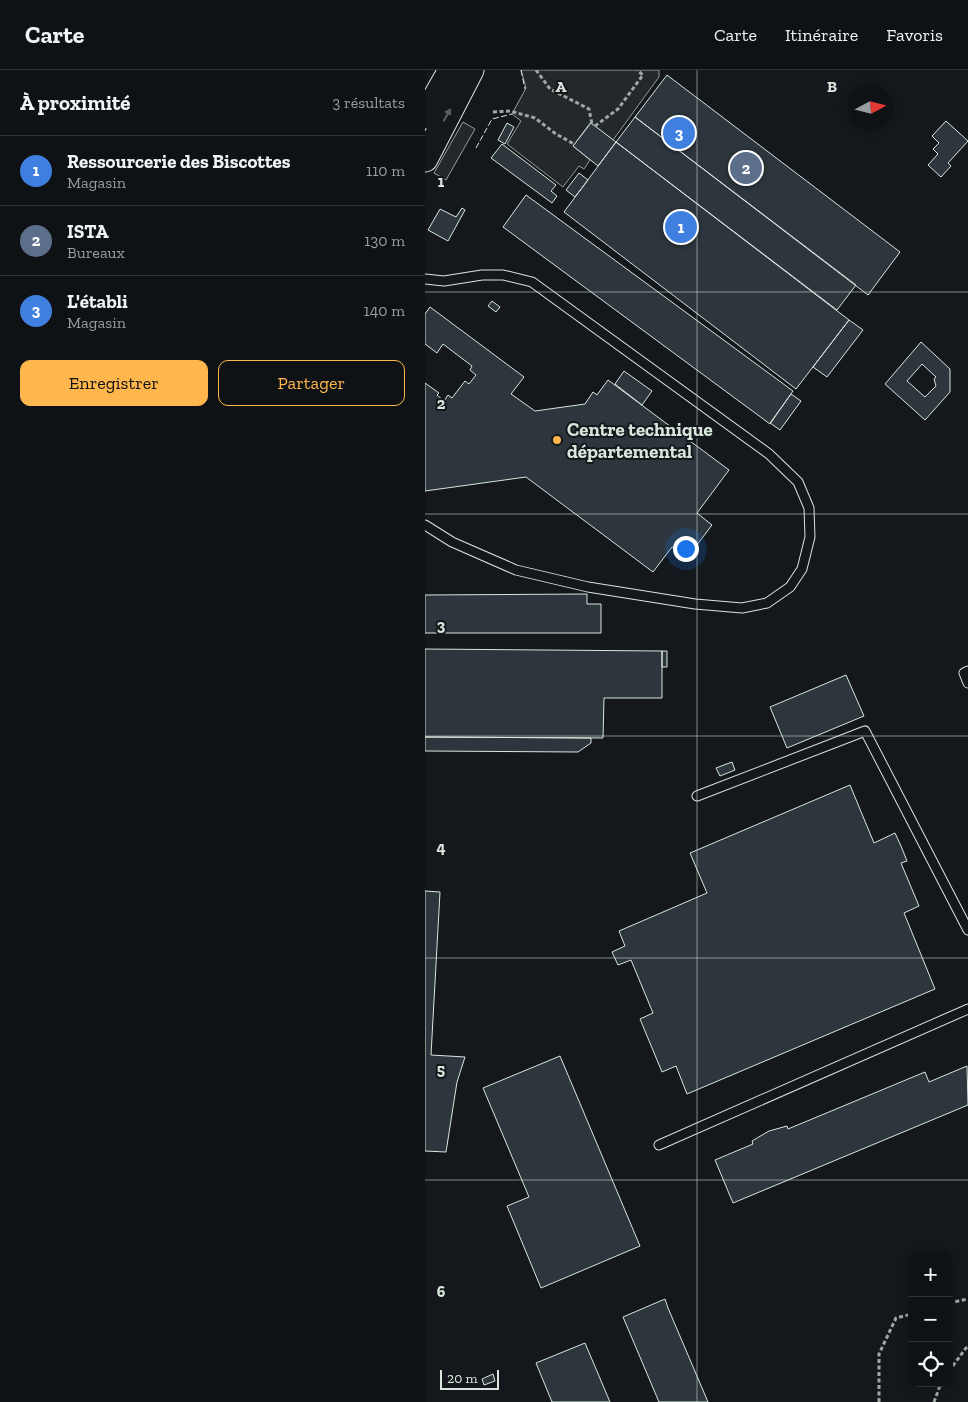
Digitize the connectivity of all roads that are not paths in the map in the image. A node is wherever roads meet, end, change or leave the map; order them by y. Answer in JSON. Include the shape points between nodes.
{"nodes":[{"id":1,"x":451,"y":70,"type":"edge"},
{"id":2,"x":471,"y":70,"type":"edge"},
{"id":3,"x":425,"y":116,"type":"edge"},
{"id":4,"x":425,"y":158,"type":"edge"},
{"id":5,"x":425,"y":279,"type":"edge"},
{"id":6,"x":425,"y":525,"type":"edge"},
{"id":7,"x":968,"y":671,"type":"edge"},
{"id":8,"x":968,"y":683,"type":"edge"},
{"id":9,"x":697,"y":796,"type":"dead end"},
{"id":10,"x":968,"y":930,"type":"edge"},
{"id":11,"x":968,"y":1009,"type":"edge"},
{"id":12,"x":659,"y":1146,"type":"dead end"}],
"edges":[{"from":1,"to":3,"type":"main road"},
{"from":4,"to":2,"type":"main road","one_way":true},
{"from":5,"to":6,"type":"lane","via":[[443,281],[503,275],[533,282],[769,454],[798,482],[809,508],[810,537],[802,569],[790,587],[767,603],[743,608],[695,604],[516,570],[452,542]]},
{"from":7,"to":8,"type":"lane","via":[[964,673]]},
{"from":9,"to":10,"type":"lane","via":[[865,731]]},
{"from":11,"to":12,"type":"lane"}]}
